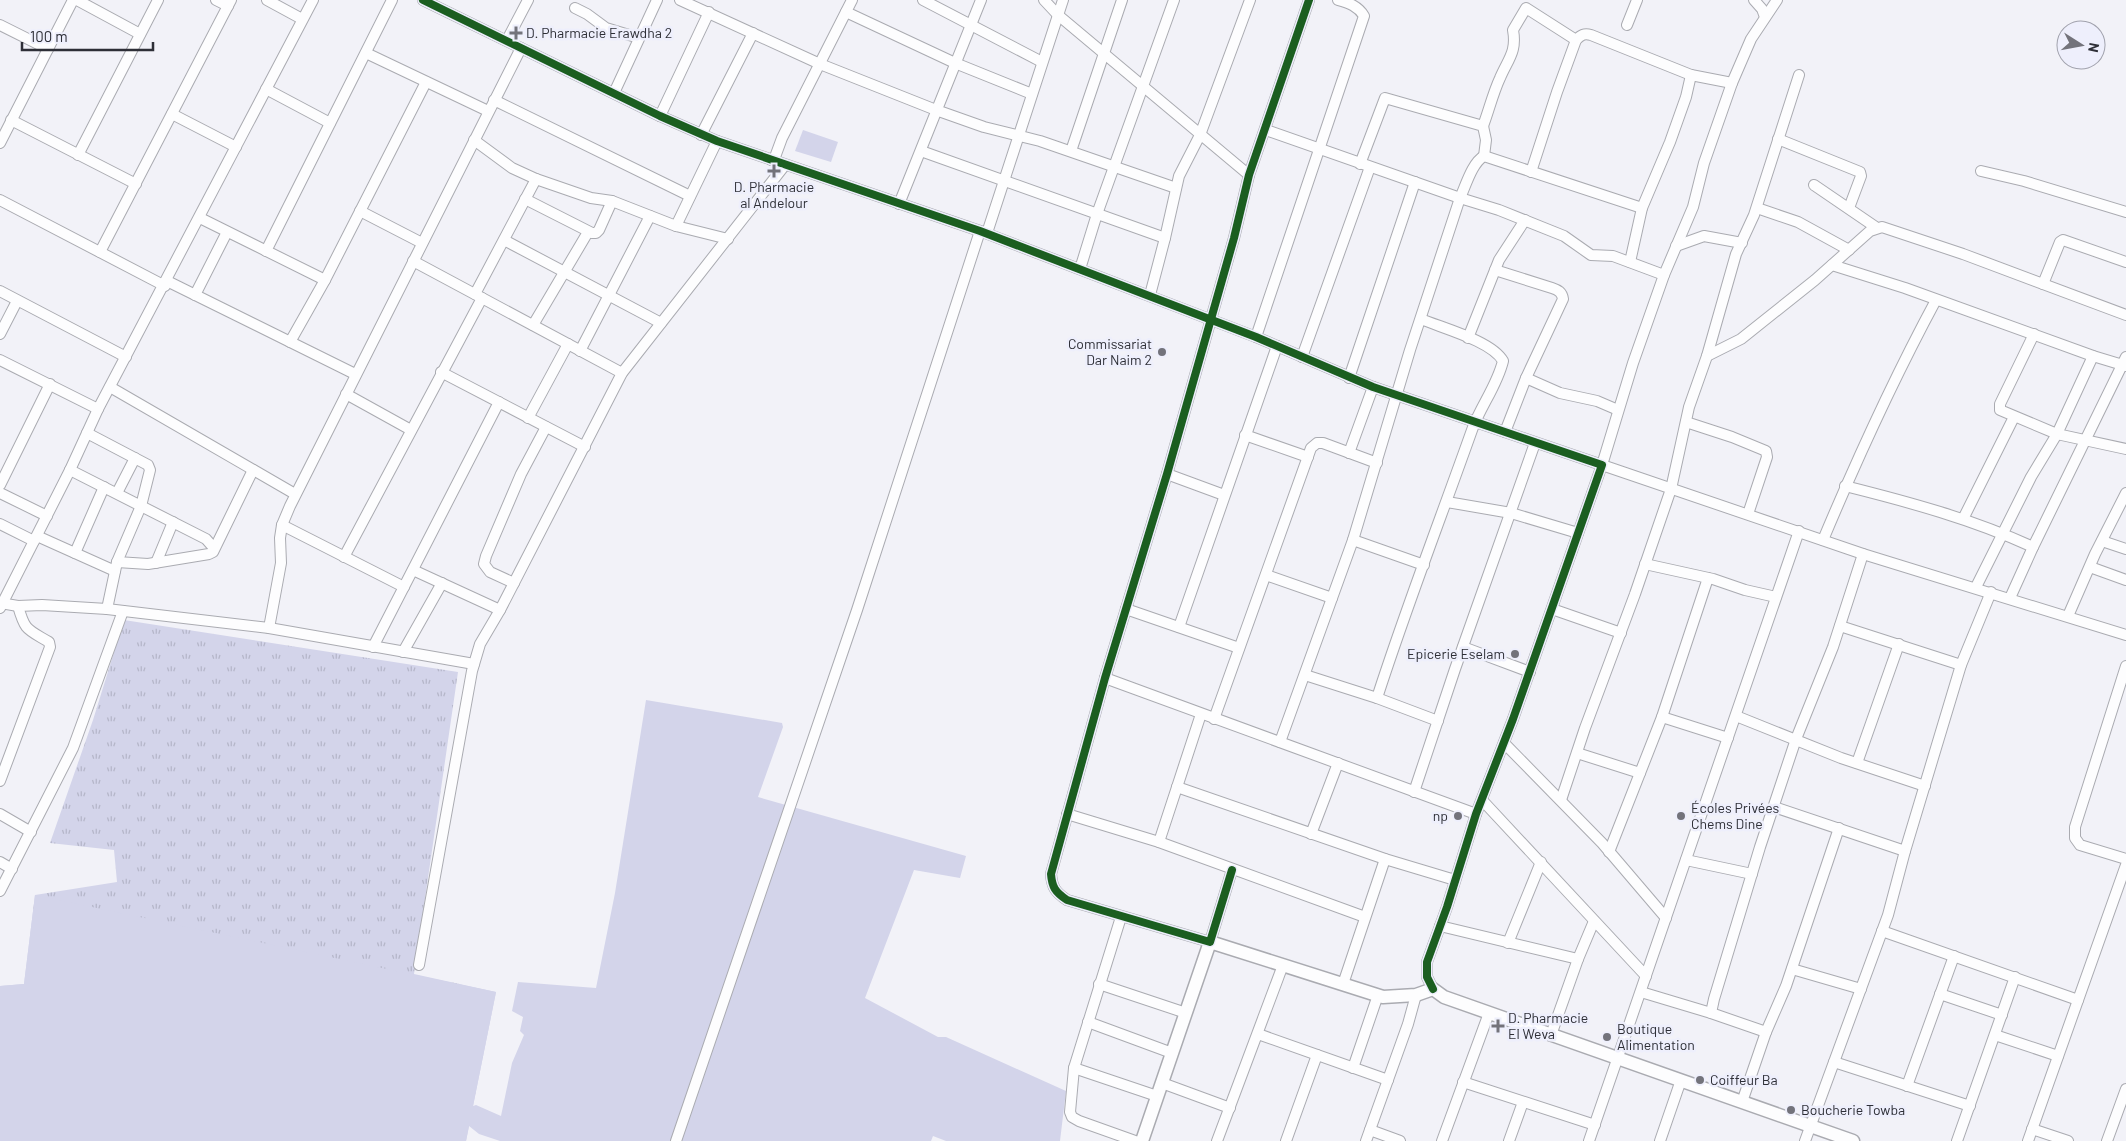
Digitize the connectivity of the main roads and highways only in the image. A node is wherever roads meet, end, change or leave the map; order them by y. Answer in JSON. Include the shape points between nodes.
{"nodes":[{"id":1,"x":1142,"y":1141,"type":"edge"},
{"id":2,"x":1853,"y":1141,"type":"edge"}],
"edges":[{"from":1,"to":2,"type":"main road","via":[[1210,942],[1389,998],[1416,996],[1433,989],[1440,995],[1489,1013]]}]}
